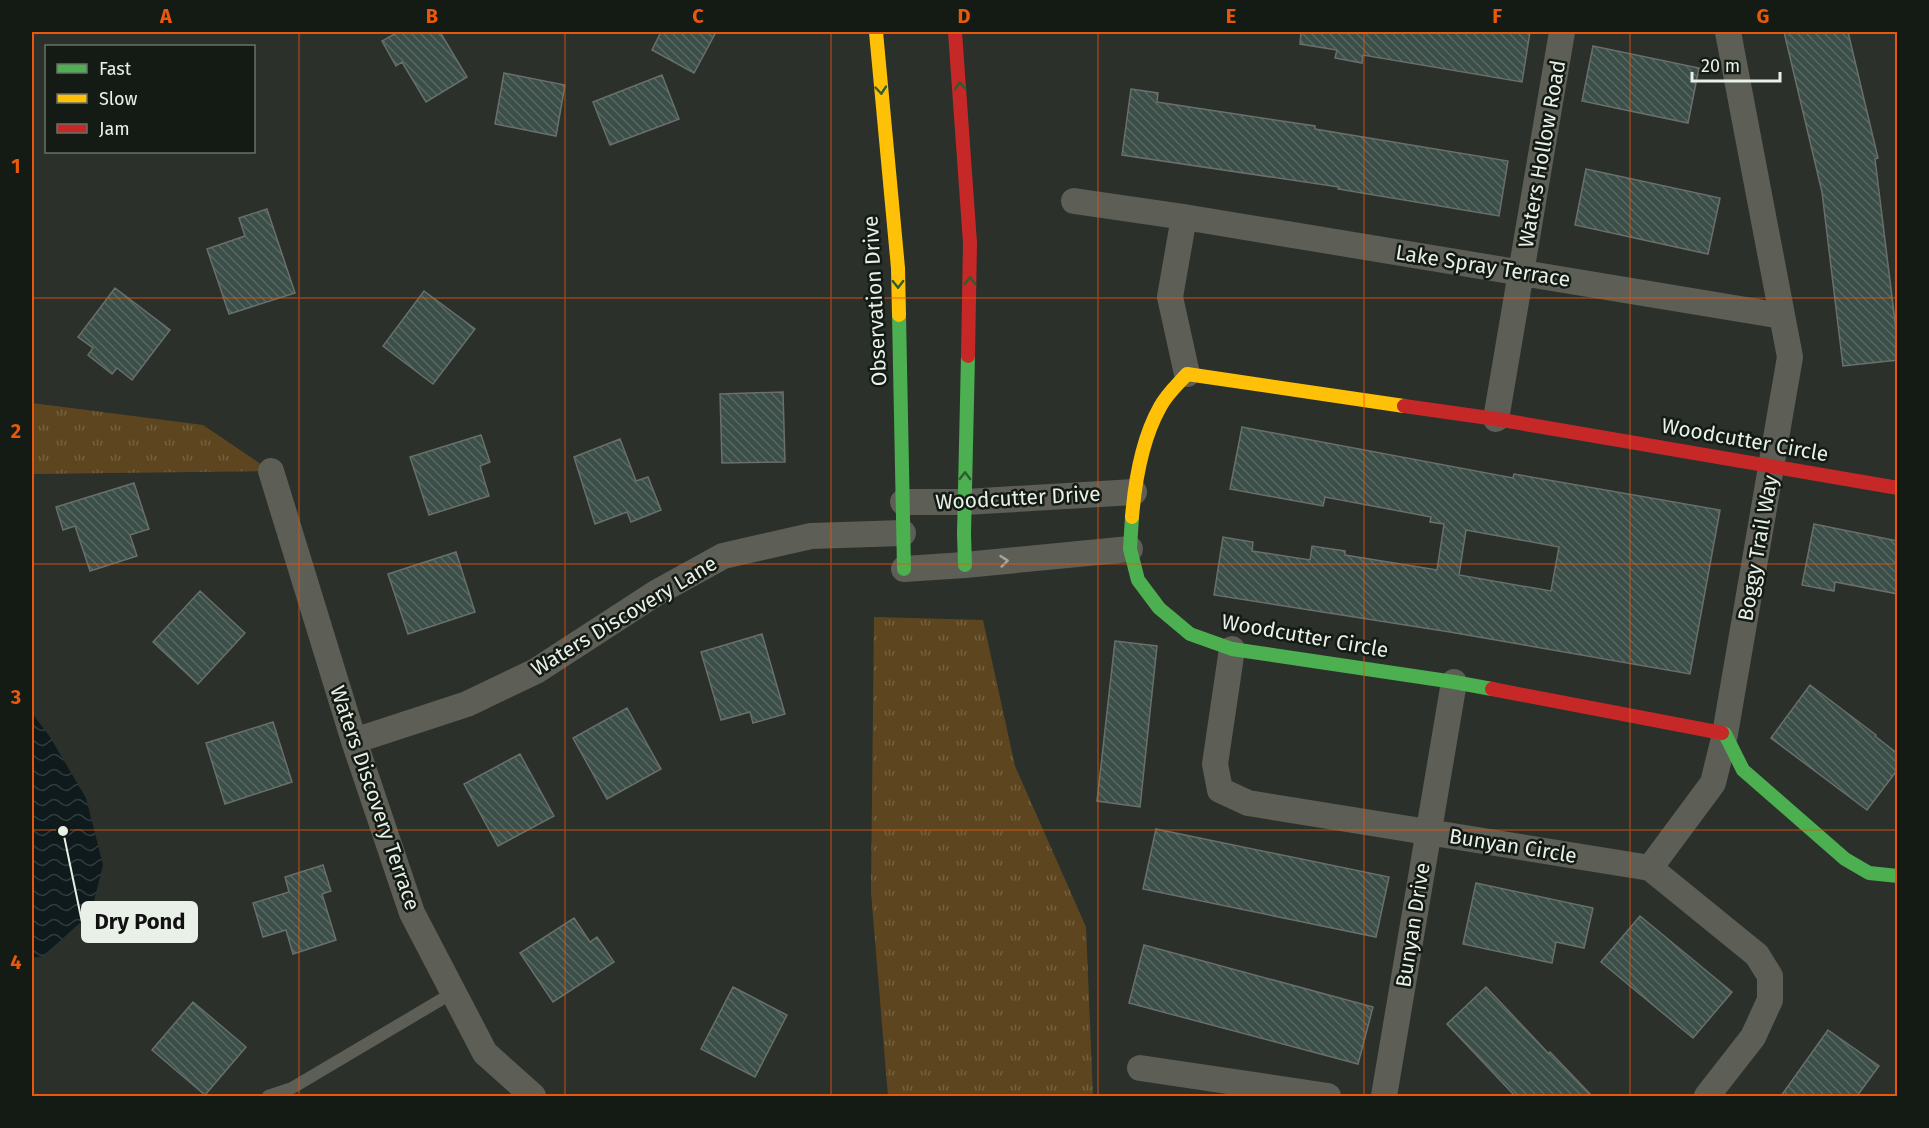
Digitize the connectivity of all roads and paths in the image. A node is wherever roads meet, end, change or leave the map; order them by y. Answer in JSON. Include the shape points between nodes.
{"nodes":[{"id":1,"x":876,"y":32,"type":"edge"},
{"id":2,"x":955,"y":32,"type":"edge"},
{"id":3,"x":1562,"y":32,"type":"edge"},
{"id":4,"x":1728,"y":32,"type":"edge"},
{"id":5,"x":1074,"y":201,"type":"dead end"},
{"id":6,"x":1184,"y":218,"type":"junction"},
{"id":7,"x":1522,"y":273,"type":"junction"},
{"id":8,"x":1782,"y":316,"type":"junction"},
{"id":9,"x":1187,"y":374,"type":"junction"},
{"id":10,"x":1496,"y":419,"type":"junction"},
{"id":11,"x":1772,"y":466,"type":"junction"},
{"id":12,"x":271,"y":471,"type":"dead end"},
{"id":13,"x":1898,"y":488,"type":"edge"},
{"id":14,"x":1134,"y":492,"type":"junction"},
{"id":15,"x":903,"y":502,"type":"junction"},
{"id":16,"x":965,"y":502,"type":"junction"},
{"id":17,"x":903,"y":533,"type":"junction"},
{"id":18,"x":1130,"y":549,"type":"junction"},
{"id":19,"x":965,"y":565,"type":"junction"},
{"id":20,"x":904,"y":569,"type":"joint"},
{"id":21,"x":1232,"y":649,"type":"junction"},
{"id":22,"x":1454,"y":682,"type":"junction"},
{"id":23,"x":1725,"y":734,"type":"junction"},
{"id":24,"x":354,"y":741,"type":"junction"},
{"id":25,"x":1428,"y":833,"type":"junction"},
{"id":26,"x":1650,"y":868,"type":"junction"},
{"id":27,"x":1898,"y":876,"type":"edge"},
{"id":28,"x":454,"y":992,"type":"junction"},
{"id":29,"x":1140,"y":1068,"type":"dead end"},
{"id":30,"x":268,"y":1096,"type":"edge"},
{"id":31,"x":533,"y":1096,"type":"edge"},
{"id":32,"x":1328,"y":1096,"type":"edge"},
{"id":33,"x":1384,"y":1096,"type":"edge"},
{"id":34,"x":1707,"y":1096,"type":"edge"}],
"edges":[{"from":1,"to":15,"type":"street","name":"Observation Drive","one_way":true,"via":[[898,268]]},
{"from":16,"to":2,"type":"street","one_way":true,"via":[[970,243]]},
{"from":3,"to":7,"type":"street","name":"Waters Hollow Road"},
{"from":4,"to":8,"type":"street","name":"Boggy Trail Way"},
{"from":5,"to":6,"type":"street","name":"Lake Spray Terrace"},
{"from":6,"to":7,"type":"street","name":"Lake Spray Terrace"},
{"from":6,"to":9,"type":"street","via":[[1170,297]]},
{"from":7,"to":8,"type":"street","name":"Lake Spray Terrace"},
{"from":7,"to":10,"type":"street","name":"Waters Hollow Road"},
{"from":8,"to":11,"type":"street","name":"Boggy Trail Way","via":[[1790,357]]},
{"from":9,"to":10,"type":"street","name":"Woodcutter Circle"},
{"from":9,"to":14,"type":"street","name":"Woodcutter Circle","via":[[1160,406],[1144,444]]},
{"from":10,"to":11,"type":"street","name":"Woodcutter Circle"},
{"from":11,"to":13,"type":"street","name":"Woodcutter Circle"},
{"from":11,"to":23,"type":"street","name":"Boggy Trail Way"},
{"from":12,"to":24,"type":"street","name":"Waters Discovery Terrace"},
{"from":14,"to":16,"type":"street","name":"Woodcutter Drive"},
{"from":14,"to":18,"type":"street","name":"Woodcutter Circle"},
{"from":15,"to":16,"type":"street","name":"Woodcutter Drive"},
{"from":15,"to":17,"type":"street","name":"Observation Drive"},
{"from":16,"to":19,"type":"street"},
{"from":17,"to":20,"type":"street","name":"Observation Drive"},
{"from":17,"to":24,"type":"street","name":"Waters Discovery Lane","via":[[812,536],[723,556],[656,593],[536,671],[467,704]]},
{"from":19,"to":18,"type":"street","one_way":true},
{"from":18,"to":21,"type":"street","name":"Woodcutter Circle","via":[[1138,580],[1159,608],[1190,634]]},
{"from":19,"to":20,"type":"street"},
{"from":21,"to":22,"type":"street","name":"Woodcutter Circle"},
{"from":21,"to":25,"type":"street","name":"Bunyan Circle","via":[[1215,764],[1220,790],[1248,803]]},
{"from":22,"to":23,"type":"street","name":"Woodcutter Circle"},
{"from":22,"to":25,"type":"street","name":"Bunyan Drive"},
{"from":23,"to":26,"type":"street","name":"Boggy Trail Way","via":[[1713,783]]},
{"from":23,"to":27,"type":"street","via":[[1743,770],[1845,859],[1869,873]]},
{"from":24,"to":28,"type":"street","name":"Waters Discovery Terrace","via":[[412,913]]},
{"from":25,"to":26,"type":"street","name":"Bunyan Circle"},
{"from":25,"to":33,"type":"street","name":"Bunyan Drive"},
{"from":26,"to":34,"type":"street","via":[[1757,955],[1770,975],[1770,1000],[1754,1037]]},
{"from":28,"to":30,"type":"lane","via":[[292,1088]]},
{"from":28,"to":31,"type":"street","name":"Waters Discovery Terrace","via":[[485,1053]]},
{"from":29,"to":32,"type":"street"}]}
